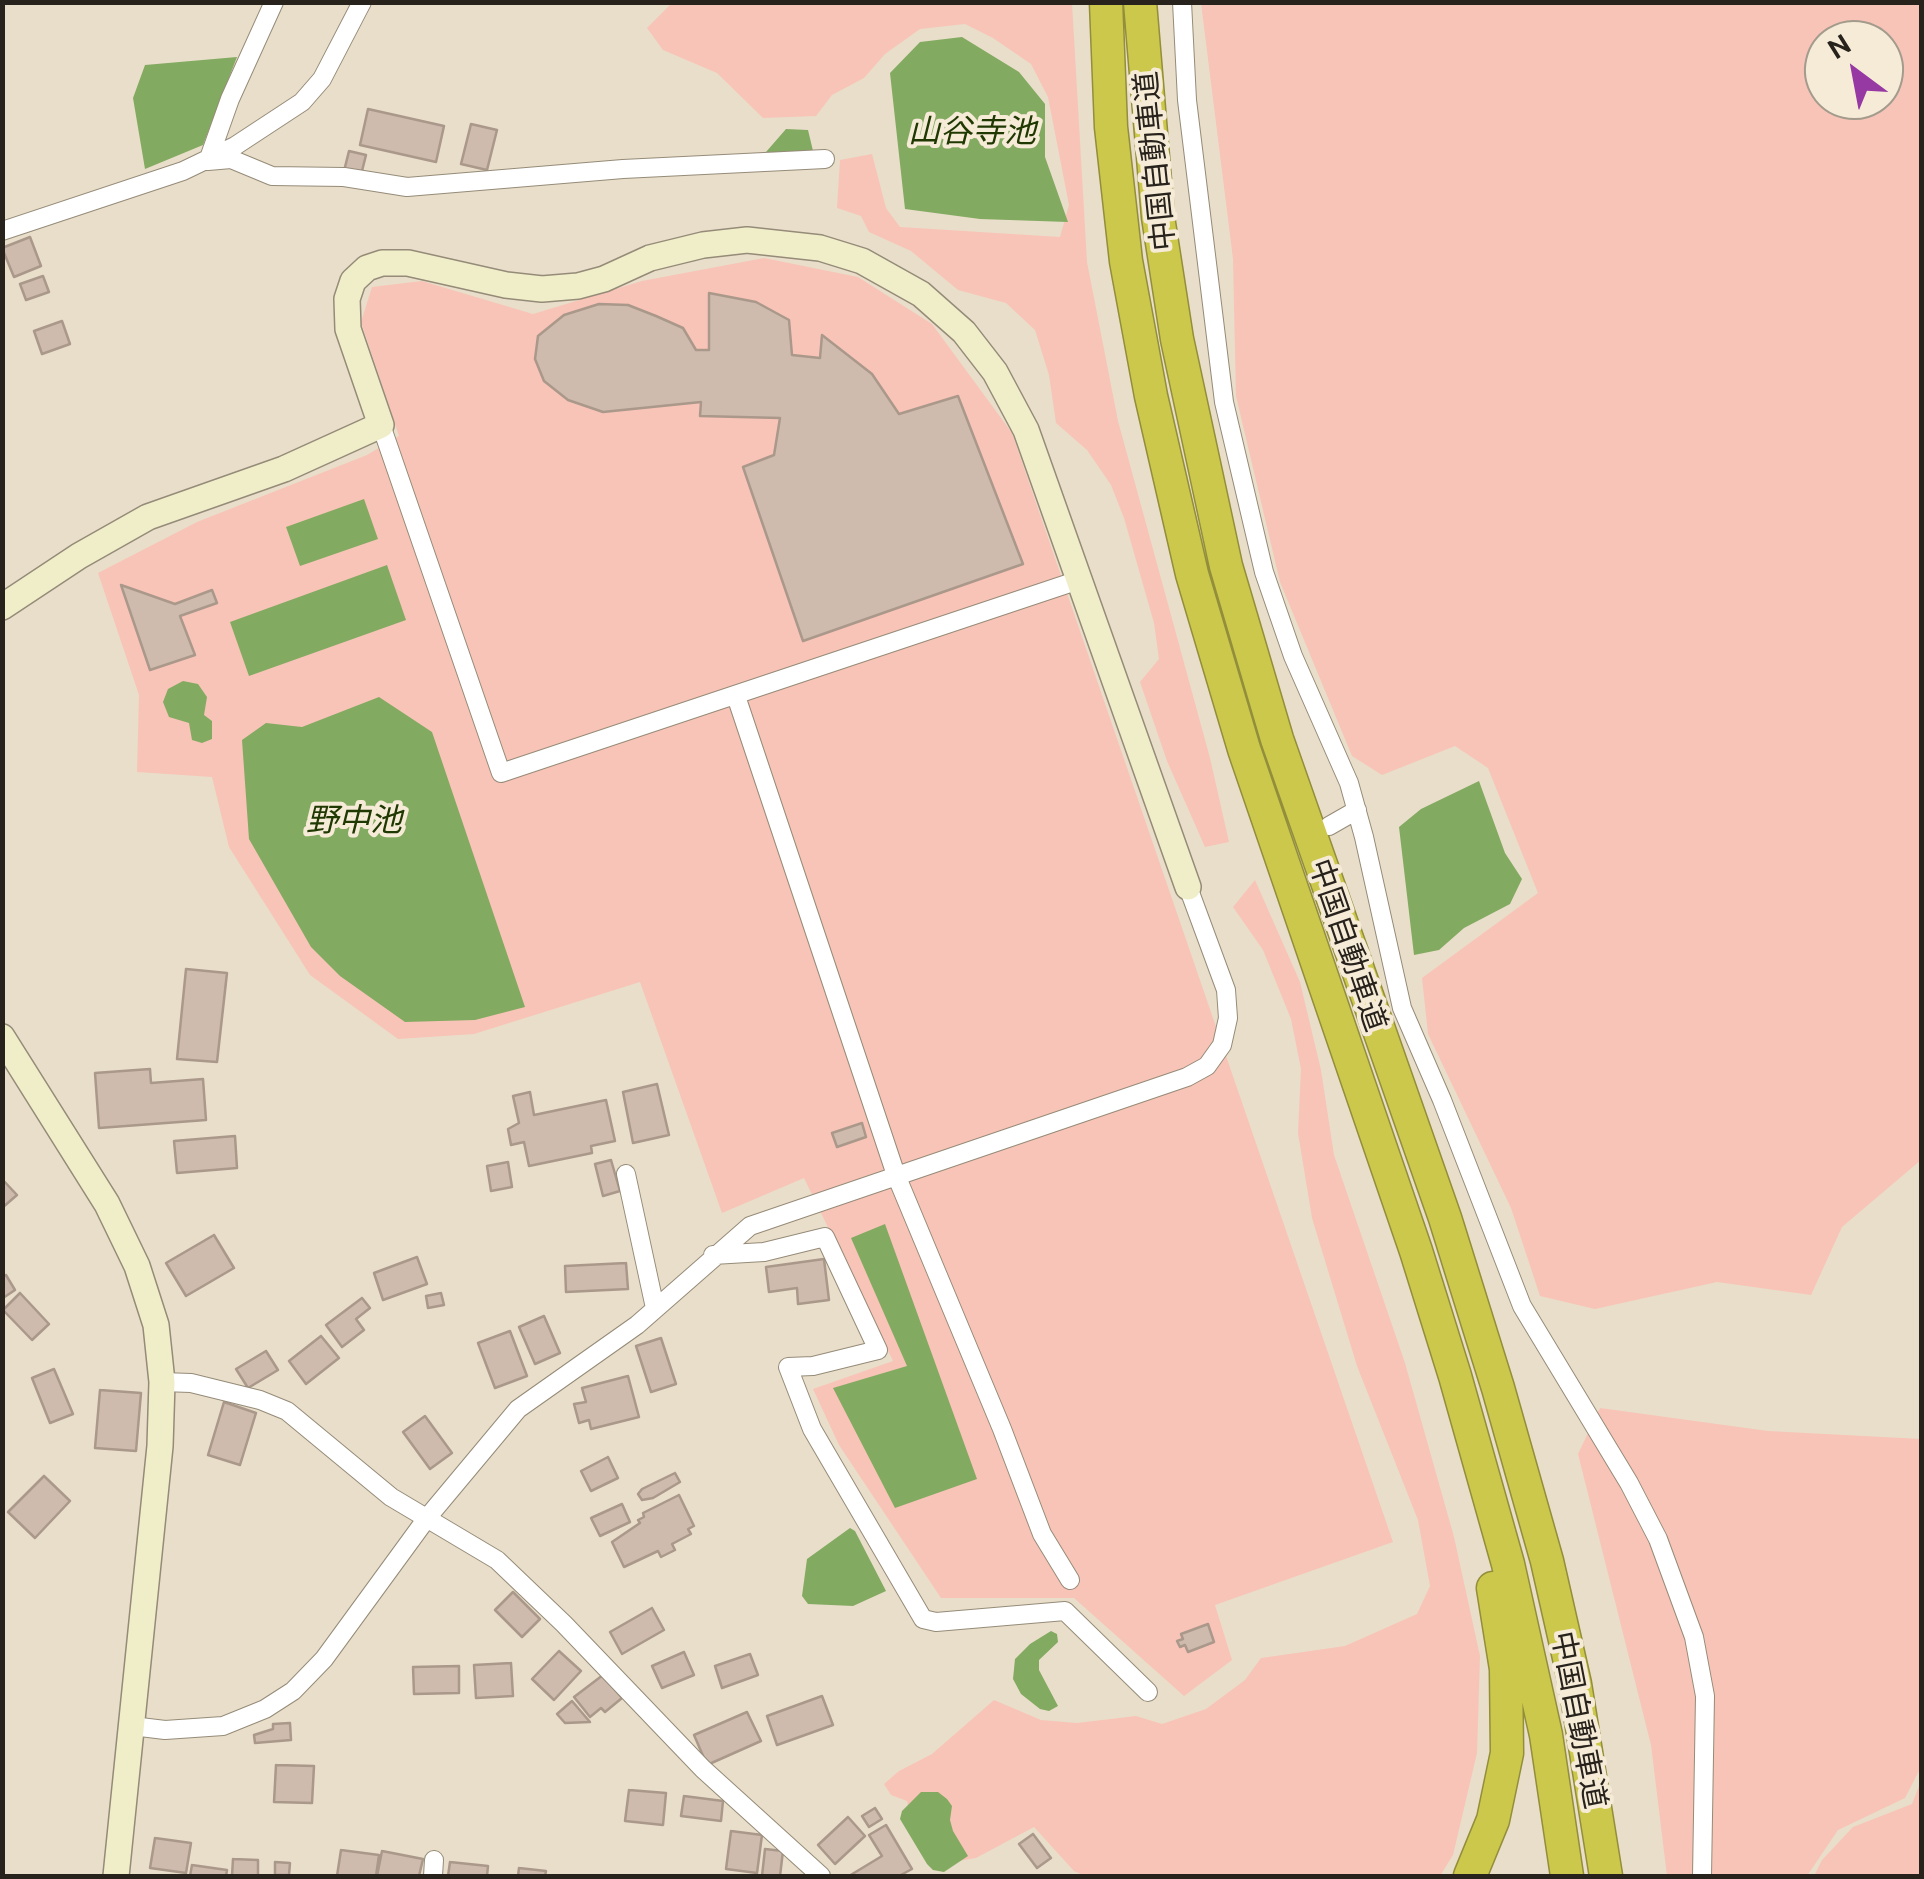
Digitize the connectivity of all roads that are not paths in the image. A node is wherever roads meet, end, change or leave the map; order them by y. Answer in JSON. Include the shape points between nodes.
{"nodes":[{"id":1,"x":274,"y":2,"type":"edge"},
{"id":2,"x":362,"y":2,"type":"edge"},
{"id":3,"x":1106,"y":2,"type":"edge"},
{"id":4,"x":1140,"y":2,"type":"edge"},
{"id":5,"x":1182,"y":2,"type":"edge"},
{"id":6,"x":825,"y":159,"type":"dead end"},
{"id":7,"x":208,"y":161,"type":"junction"},
{"id":8,"x":2,"y":231,"type":"edge"},
{"id":9,"x":381,"y":425,"type":"junction"},
{"id":10,"x":1079,"y":580,"type":"junction"},
{"id":11,"x":2,"y":607,"type":"edge"},
{"id":12,"x":736,"y":696,"type":"junction"},
{"id":13,"x":1357,"y":810,"type":"junction"},
{"id":14,"x":1329,"y":826,"type":"dead end"},
{"id":15,"x":1188,"y":887,"type":"joint"},
{"id":16,"x":2,"y":1037,"type":"edge"},
{"id":17,"x":626,"y":1174,"type":"dead end"},
{"id":18,"x":896,"y":1175,"type":"junction"},
{"id":19,"x":713,"y":1255,"type":"junction"},
{"id":20,"x":655,"y":1308,"type":"junction"},
{"id":21,"x":1454,"y":1376,"type":"junction"},
{"id":22,"x":162,"y":1382,"type":"junction"},
{"id":23,"x":428,"y":1518,"type":"junction"},
{"id":24,"x":1547,"y":1560,"type":"junction"},
{"id":25,"x":1070,"y":1580,"type":"dead end"},
{"id":26,"x":1148,"y":1692,"type":"dead end"},
{"id":27,"x":132,"y":1726,"type":"junction"},
{"id":28,"x":116,"y":1876,"type":"edge"},
{"id":29,"x":821,"y":1876,"type":"edge"},
{"id":30,"x":1470,"y":1876,"type":"edge"},
{"id":31,"x":1567,"y":1876,"type":"edge"},
{"id":32,"x":1606,"y":1876,"type":"edge"},
{"id":33,"x":1627,"y":1876,"type":"edge"},
{"id":34,"x":1702,"y":1876,"type":"edge"}],
"edges":[{"from":1,"to":7,"type":"street"},
{"from":2,"to":7,"type":"street","via":[[322,79],[302,102]]},
{"from":3,"to":21,"type":"highway","name":"中国自動車道","via":[[1126,261],[1192,574]]},
{"from":4,"to":24,"type":"highway","name":"中国自動車道","via":[[1158,217],[1226,566],[1283,756],[1445,1218]]},
{"from":5,"to":13,"type":"street","via":[[1187,100],[1224,402],[1245,500],[1293,656]]},
{"from":6,"to":7,"type":"street","via":[[407,187],[272,176],[231,159]]},
{"from":7,"to":8,"type":"street"},
{"from":9,"to":10,"type":"street","via":[[348,329],[347,300],[367,268],[408,263],[542,289],[591,283],[703,245],[746,240],[820,248],[862,260],[922,294],[964,332],[1026,430]]},
{"from":9,"to":11,"type":"street","via":[[335,449],[148,517]]},
{"from":9,"to":12,"type":"street","via":[[501,772]]},
{"from":10,"to":12,"type":"street"},
{"from":10,"to":15,"type":"street"},
{"from":12,"to":18,"type":"street"},
{"from":13,"to":14,"type":"street"},
{"from":13,"to":34,"type":"street","via":[[1402,1008],[1522,1306],[1658,1539],[1694,1637],[1705,1696]]},
{"from":15,"to":18,"type":"street","via":[[1226,990],[1222,1045],[1207,1066]]},
{"from":16,"to":22,"type":"street","via":[[124,1236],[156,1325]]},
{"from":17,"to":20,"type":"street"},
{"from":18,"to":19,"type":"street","via":[[750,1226]]},
{"from":18,"to":25,"type":"street","via":[[1042,1534]]},
{"from":19,"to":20,"type":"street"},
{"from":19,"to":26,"type":"street","via":[[764,1252],[825,1237],[878,1350],[788,1367],[812,1429],[923,1619],[1065,1611]]},
{"from":20,"to":23,"type":"street","via":[[518,1409]]},
{"from":21,"to":30,"type":"highway","via":[[1506,1669],[1507,1752],[1493,1820]]},
{"from":21,"to":31,"type":"highway","name":"中国自動車道","via":[[1508,1564],[1546,1735]]},
{"from":22,"to":23,"type":"street","via":[[191,1383],[287,1411]]},
{"from":22,"to":27,"type":"street"},
{"from":23,"to":27,"type":"street","via":[[294,1691],[222,1726]]},
{"from":23,"to":29,"type":"street","via":[[497,1560],[703,1769]]},
{"from":24,"to":32,"type":"highway","name":"中国自動車道"},
{"from":24,"to":33,"type":"highway","via":[[1586,1688]]},
{"from":27,"to":28,"type":"street"}]}
